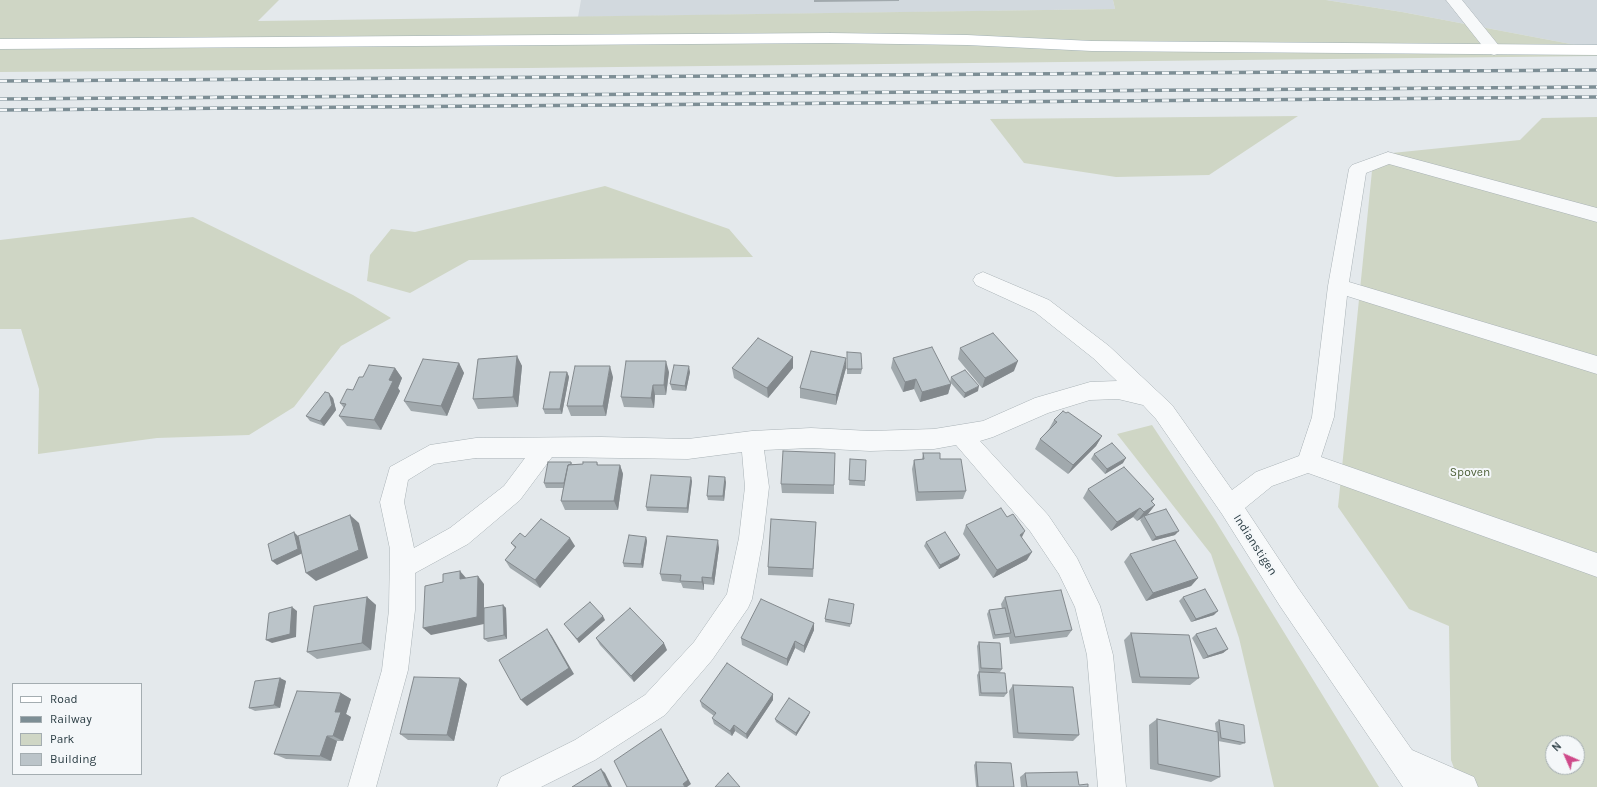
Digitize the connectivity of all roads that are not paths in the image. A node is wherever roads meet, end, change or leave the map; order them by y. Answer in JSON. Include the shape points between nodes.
{"nodes":[{"id":1,"x":1454,"y":0,"type":"edge"},
{"id":2,"x":0,"y":44,"type":"edge"},
{"id":3,"x":1494,"y":50,"type":"junction"},
{"id":4,"x":1597,"y":50,"type":"edge"},
{"id":5,"x":1597,"y":214,"type":"edge"},
{"id":6,"x":983,"y":280,"type":"dead end"},
{"id":7,"x":1338,"y":286,"type":"junction"},
{"id":8,"x":1597,"y":365,"type":"edge"},
{"id":9,"x":1149,"y":398,"type":"junction"},
{"id":10,"x":960,"y":434,"type":"junction"},
{"id":11,"x":752,"y":441,"type":"junction"},
{"id":12,"x":546,"y":447,"type":"junction"},
{"id":13,"x":1308,"y":463,"type":"junction"},
{"id":14,"x":1230,"y":506,"type":"junction"},
{"id":15,"x":1597,"y":565,"type":"edge"},
{"id":16,"x":402,"y":567,"type":"junction"},
{"id":17,"x":1403,"y":761,"type":"junction"},
{"id":18,"x":362,"y":787,"type":"edge"},
{"id":19,"x":511,"y":787,"type":"edge"},
{"id":20,"x":1112,"y":787,"type":"edge"},
{"id":21,"x":1420,"y":787,"type":"edge"},
{"id":22,"x":1464,"y":787,"type":"edge"}],
"edges":[{"from":1,"to":3,"type":"street"},
{"from":2,"to":3,"type":"main road","via":[[830,38],[967,40],[1092,46]]},
{"from":3,"to":4,"type":"main road"},
{"from":5,"to":7,"type":"street","via":[[1388,158],[1358,169]]},
{"from":6,"to":9,"type":"street","via":[[1042,306],[1101,352]]},
{"from":7,"to":8,"type":"street"},
{"from":7,"to":13,"type":"street","via":[[1323,417]]},
{"from":9,"to":10,"type":"street","via":[[1118,390],[1090,391],[1043,405],[985,430]]},
{"from":9,"to":14,"type":"street","via":[[1164,412]]},
{"from":10,"to":11,"type":"street","via":[[934,439],[870,442],[811,438]]},
{"from":10,"to":20,"type":"street","via":[[1038,523],[1068,566],[1087,606],[1100,655]]},
{"from":11,"to":12,"type":"street","via":[[688,449]]},
{"from":11,"to":19,"type":"street","via":[[756,487],[751,538],[739,599],[703,651],[655,704],[585,750]]},
{"from":12,"to":16,"type":"street","via":[[512,493],[459,536]]},
{"from":12,"to":16,"type":"street","via":[[476,448],[430,455],[398,474],[392,502],[402,550]]},
{"from":13,"to":14,"type":"street","name":"Indianstigen","via":[[1264,479]]},
{"from":13,"to":15,"type":"street"},
{"from":14,"to":17,"type":"street","name":"Indianstigen","via":[[1289,597]]},
{"from":16,"to":18,"type":"street","via":[[402,610],[395,670]]},
{"from":17,"to":21,"type":"street","name":"Indianstigen"},
{"from":17,"to":22,"type":"street"}]}
